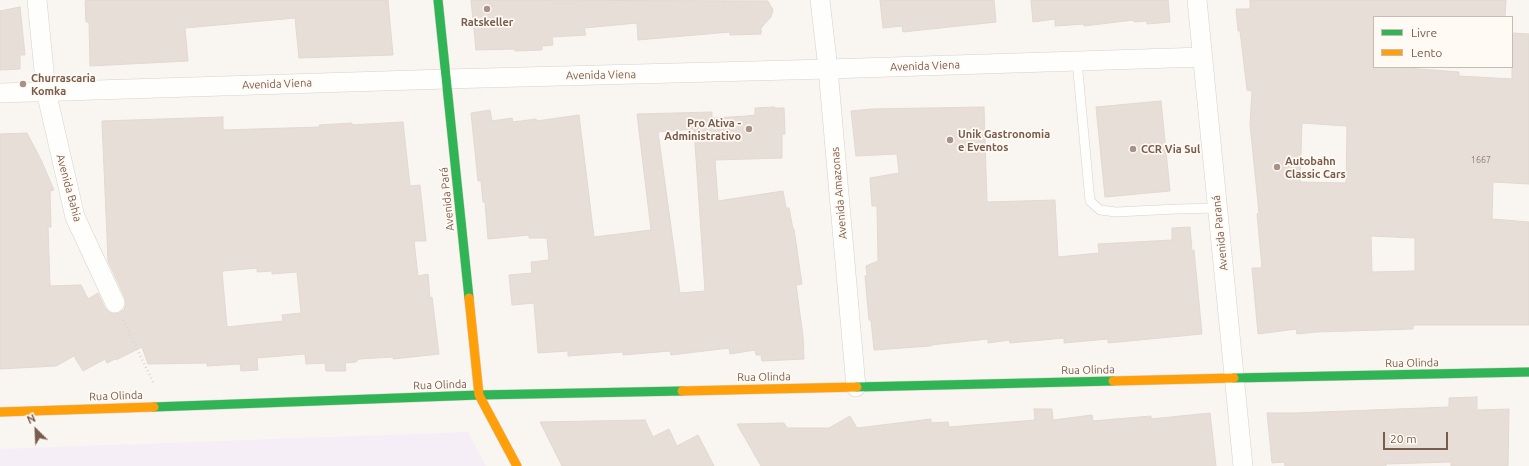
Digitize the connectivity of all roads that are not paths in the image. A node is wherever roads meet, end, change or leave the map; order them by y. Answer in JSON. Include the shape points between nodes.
{"nodes":[{"id":1,"x":37,"y":0,"type":"edge"},
{"id":2,"x":438,"y":0,"type":"edge"},
{"id":3,"x":820,"y":0,"type":"edge"},
{"id":4,"x":1197,"y":0,"type":"edge"},
{"id":5,"x":1202,"y":57,"type":"junction"},
{"id":6,"x":1077,"y":62,"type":"junction"},
{"id":7,"x":828,"y":69,"type":"junction"},
{"id":8,"x":446,"y":79,"type":"junction"},
{"id":9,"x":46,"y":92,"type":"junction"},
{"id":10,"x":0,"y":93,"type":"edge"},
{"id":11,"x":1218,"y":208,"type":"junction"},
{"id":12,"x":115,"y":303,"type":"road end"},
{"id":13,"x":1529,"y":372,"type":"edge"},
{"id":14,"x":1235,"y":379,"type":"junction"},
{"id":15,"x":856,"y":387,"type":"junction"},
{"id":16,"x":479,"y":395,"type":"junction"},
{"id":17,"x":0,"y":412,"type":"edge"},
{"id":18,"x":517,"y":466,"type":"edge"},
{"id":19,"x":1243,"y":466,"type":"edge"}],
"edges":[{"from":1,"to":9,"type":"street","name":"Avenida Bahia"},
{"from":2,"to":8,"type":"street","name":"Avenida Pará"},
{"from":3,"to":7,"type":"street","name":"Avenida Amazonas"},
{"from":4,"to":5,"type":"street","name":"Avenida Paraná"},
{"from":5,"to":6,"type":"street","name":"Avenida Viena"},
{"from":5,"to":11,"type":"street","name":"Avenida Paraná"},
{"from":6,"to":7,"type":"street","name":"Avenida Viena"},
{"from":6,"to":11,"type":"lane","via":[[1090,201],[1100,210],[1116,212]]},
{"from":7,"to":8,"type":"street","name":"Avenida Viena"},
{"from":7,"to":15,"type":"street","name":"Avenida Amazonas"},
{"from":8,"to":9,"type":"street","name":"Avenida Viena"},
{"from":8,"to":16,"type":"street","name":"Avenida Pará"},
{"from":9,"to":10,"type":"street","name":"Avenida Viena"},
{"from":9,"to":12,"type":"street","name":"Avenida Bahia","via":[[75,217]]},
{"from":11,"to":14,"type":"street","name":"Avenida Paraná"},
{"from":13,"to":14,"type":"street","name":"Rua Olinda"},
{"from":14,"to":15,"type":"street","name":"Rua Olinda"},
{"from":14,"to":19,"type":"street","name":"Avenida Paraná"},
{"from":15,"to":16,"type":"street","name":"Rua Olinda"},
{"from":16,"to":17,"type":"street","name":"Rua Olinda"},
{"from":16,"to":18,"type":"street"}]}
